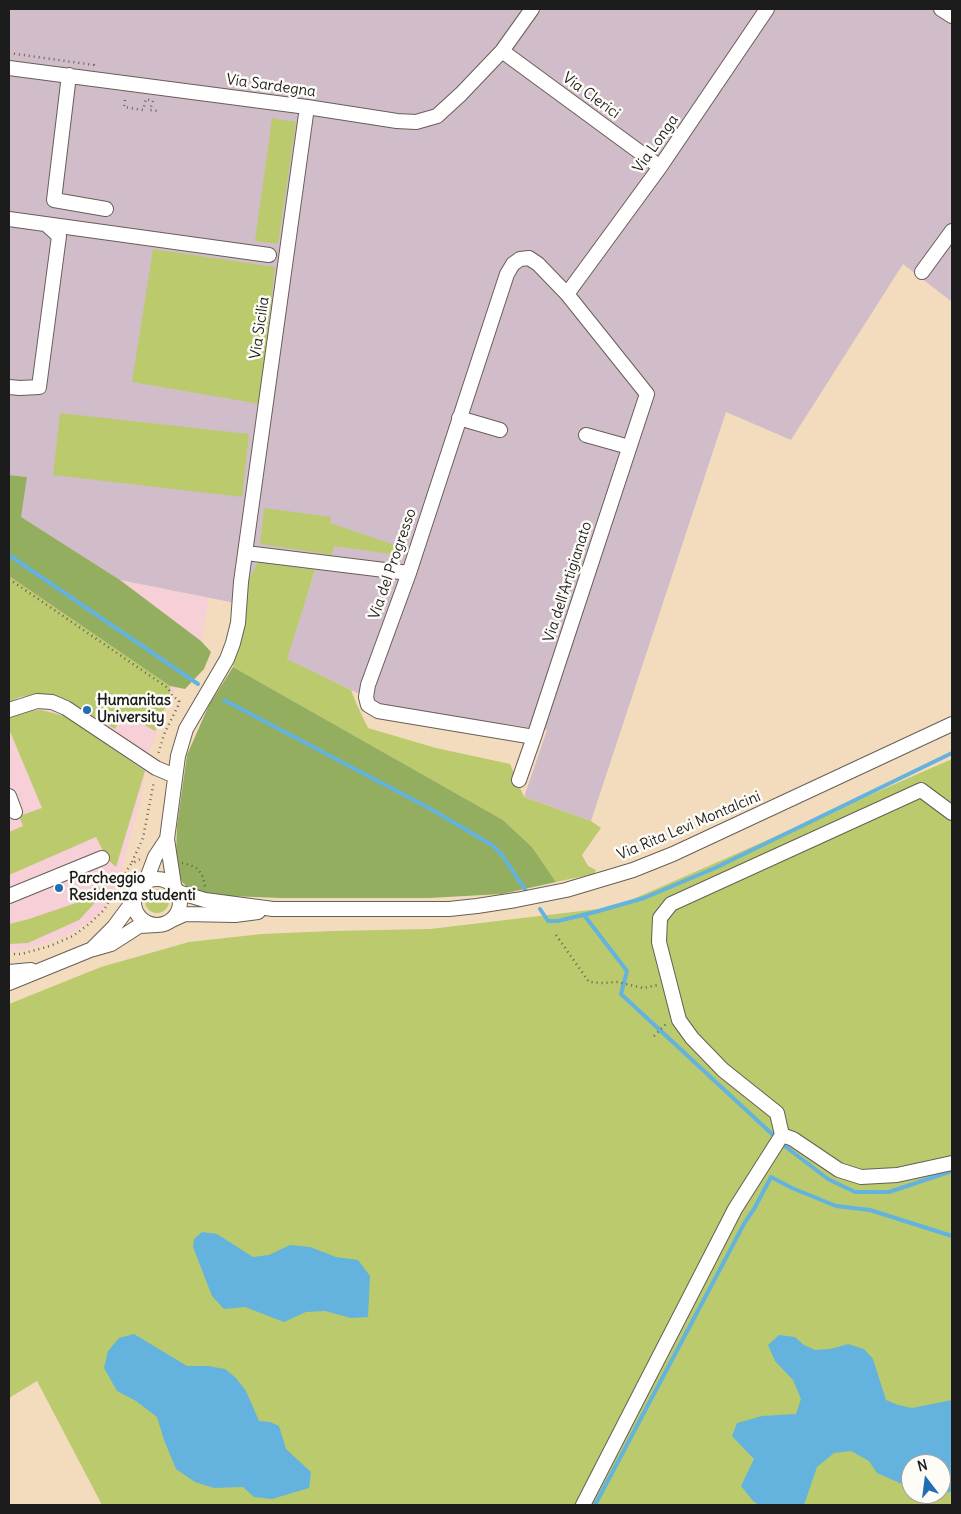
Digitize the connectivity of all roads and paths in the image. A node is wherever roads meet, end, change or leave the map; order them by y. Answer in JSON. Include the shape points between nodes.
{"nodes":[{"id":1,"x":532,"y":9,"type":"edge"},
{"id":2,"x":767,"y":9,"type":"edge"},
{"id":3,"x":941,"y":9,"type":"edge"},
{"id":4,"x":952,"y":16,"type":"edge"},
{"id":5,"x":502,"y":52,"type":"junction"},
{"id":6,"x":9,"y":68,"type":"edge"},
{"id":7,"x":69,"y":76,"type":"junction"},
{"id":8,"x":124,"y":100,"type":"dead end"},
{"id":9,"x":307,"y":107,"type":"junction"},
{"id":10,"x":159,"y":111,"type":"dead end"},
{"id":11,"x":660,"y":168,"type":"junction"},
{"id":12,"x":106,"y":209,"type":"dead end"},
{"id":13,"x":9,"y":219,"type":"edge"},
{"id":14,"x":47,"y":225,"type":"junction"},
{"id":15,"x":952,"y":231,"type":"edge"},
{"id":16,"x":268,"y":255,"type":"dead end"},
{"id":17,"x":922,"y":272,"type":"dead end"},
{"id":18,"x":567,"y":294,"type":"junction"},
{"id":19,"x":9,"y":387,"type":"edge"},
{"id":20,"x":459,"y":418,"type":"junction"},
{"id":21,"x":500,"y":430,"type":"dead end"},
{"id":22,"x":586,"y":434,"type":"dead end"},
{"id":23,"x":629,"y":447,"type":"junction"},
{"id":24,"x":246,"y":553,"type":"junction"},
{"id":25,"x":409,"y":573,"type":"junction"},
{"id":26,"x":9,"y":579,"type":"edge"},
{"id":27,"x":9,"y":710,"type":"edge"},
{"id":28,"x":952,"y":724,"type":"edge"},
{"id":29,"x":534,"y":737,"type":"junction"},
{"id":30,"x":156,"y":768,"type":"junction"},
{"id":31,"x":176,"y":776,"type":"junction"},
{"id":32,"x":519,"y":780,"type":"dead end"},
{"id":33,"x":9,"y":796,"type":"edge"},
{"id":34,"x":15,"y":812,"type":"dead end"},
{"id":35,"x":952,"y":813,"type":"edge"},
{"id":36,"x":167,"y":839,"type":"junction"},
{"id":37,"x":102,"y":858,"type":"dead end"},
{"id":38,"x":132,"y":864,"type":"dead end"},
{"id":39,"x":146,"y":881,"type":"junction"},
{"id":40,"x":176,"y":889,"type":"junction"},
{"id":41,"x":9,"y":896,"type":"edge"},
{"id":42,"x":134,"y":900,"type":"junction"},
{"id":43,"x":273,"y":909,"type":"junction"},
{"id":44,"x":172,"y":920,"type":"junction"},
{"id":45,"x":157,"y":925,"type":"junction"},
{"id":46,"x":556,"y":934,"type":"dead end"},
{"id":47,"x":90,"y":950,"type":"junction"},
{"id":48,"x":42,"y":969,"type":"junction"},
{"id":49,"x":9,"y":972,"type":"edge"},
{"id":50,"x":9,"y":983,"type":"edge"},
{"id":51,"x":669,"y":983,"type":"junction"},
{"id":52,"x":663,"y":1026,"type":"dead end"},
{"id":53,"x":654,"y":1036,"type":"dead end"},
{"id":54,"x":782,"y":1135,"type":"junction"},
{"id":55,"x":952,"y":1163,"type":"edge"},
{"id":56,"x":583,"y":1505,"type":"edge"}],
"edges":[{"from":1,"to":5,"type":"street","name":"Via Sardegna"},
{"from":2,"to":11,"type":"street","name":"Via Longa"},
{"from":3,"to":4,"type":"street"},
{"from":5,"to":9,"type":"street","name":"Via Sardegna","via":[[437,116],[416,122]]},
{"from":5,"to":11,"type":"street","name":"Via Clerici"},
{"from":6,"to":7,"type":"street","name":"Via Sardegna"},
{"from":7,"to":9,"type":"street","name":"Via Sardegna"},
{"from":7,"to":12,"type":"street","via":[[54,200]]},
{"from":8,"to":10,"type":"path","via":[[124,108],[143,110],[146,99],[154,101],[150,110]]},
{"from":9,"to":24,"type":"street","name":"Via Sicilia"},
{"from":11,"to":18,"type":"street","name":"Via Longa"},
{"from":13,"to":14,"type":"street"},
{"from":14,"to":16,"type":"street"},
{"from":14,"to":19,"type":"street","via":[[59,236],[39,387]]},
{"from":15,"to":17,"type":"street"},
{"from":18,"to":20,"type":"street","name":"Via del Progresso","via":[[530,258],[513,264]]},
{"from":18,"to":23,"type":"street","name":"Via dell'Artigianato","via":[[647,394]]},
{"from":20,"to":21,"type":"street"},
{"from":20,"to":25,"type":"street","name":"Via del Progresso"},
{"from":22,"to":23,"type":"street"},
{"from":23,"to":29,"type":"street","name":"Via dell'Artigianato"},
{"from":24,"to":25,"type":"street"},
{"from":24,"to":31,"type":"street","name":"Via Sicilia","via":[[233,643],[186,730]]},
{"from":25,"to":29,"type":"street","name":"Via del Progresso","via":[[368,685],[368,705],[378,711]]},
{"from":26,"to":30,"type":"path","via":[[168,688],[179,701],[165,732]]},
{"from":27,"to":30,"type":"street","via":[[37,701],[52,702]]},
{"from":28,"to":43,"type":"street","name":"Via Rita Levi Montalcini","via":[[673,854],[566,890],[449,909]]},
{"from":29,"to":32,"type":"street","name":"Via dell'Artigianato"},
{"from":30,"to":31,"type":"street"},
{"from":30,"to":38,"type":"path","via":[[143,838]]},
{"from":31,"to":36,"type":"street","name":"Via Sicilia"},
{"from":33,"to":34,"type":"street"},
{"from":35,"to":51,"type":"street","via":[[921,790],[672,904],[660,918],[659,942]]},
{"from":36,"to":39,"type":"street","via":[[155,857]]},
{"from":36,"to":40,"type":"street"},
{"from":37,"to":41,"type":"street"},
{"from":39,"to":40,"type":"street","name":"Via Rita Levi Montalcini","via":[[161,878]]},
{"from":39,"to":42,"type":"street","name":"Via Rita Levi Montalcini","via":[[136,892]]},
{"from":40,"to":43,"type":"street","name":"Via Rita Levi Montalcini","via":[[205,900]]},
{"from":40,"to":44,"type":"street","via":[[180,907]]},
{"from":42,"to":45,"type":"street","via":[[134,908],[143,920]]},
{"from":42,"to":47,"type":"street","name":"Via Rita Levi Montalcini","via":[[114,927]]},
{"from":43,"to":44,"type":"street","name":"Via Rita Levi Montalcini","via":[[214,916],[185,914]]},
{"from":44,"to":45,"type":"street","name":"Via Rita Levi Montalcini"},
{"from":45,"to":47,"type":"street","name":"Via Rita Levi Montalcini","via":[[139,926],[111,944]]},
{"from":46,"to":51,"type":"path","via":[[589,982],[616,982],[642,988]]},
{"from":47,"to":48,"type":"street","name":"Via Rita Levi Montalcini"},
{"from":48,"to":49,"type":"street","name":"Via Rita Levi Montalcini"},
{"from":48,"to":50,"type":"street","name":"Via Rita Levi Montalcini"},
{"from":51,"to":54,"type":"street","via":[[679,1020],[692,1038],[723,1070],[777,1113]]},
{"from":52,"to":53,"type":"path"},
{"from":54,"to":55,"type":"street","via":[[839,1170],[861,1177],[897,1175]]},
{"from":54,"to":56,"type":"street","via":[[735,1209]]}]}
